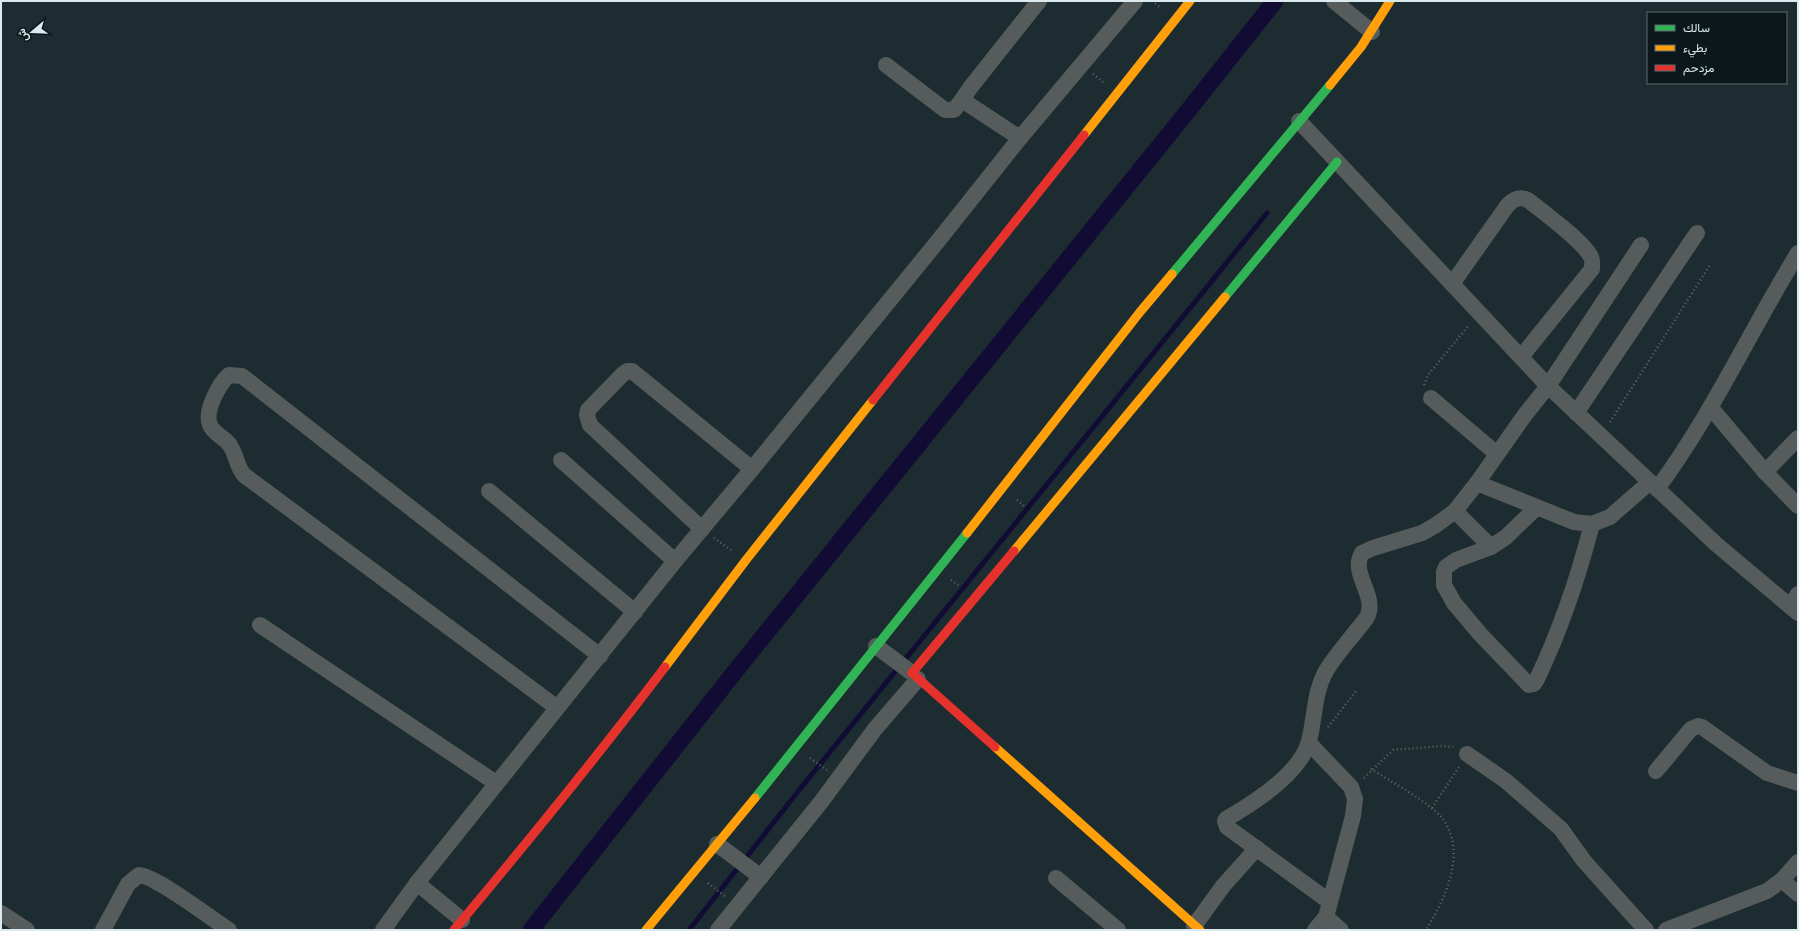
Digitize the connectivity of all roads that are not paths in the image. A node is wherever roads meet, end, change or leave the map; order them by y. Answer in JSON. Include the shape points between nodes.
{"nodes":[{"id":1,"x":1039,"y":1,"type":"edge"},
{"id":2,"x":1135,"y":1,"type":"edge"},
{"id":3,"x":1190,"y":1,"type":"edge"},
{"id":4,"x":1390,"y":1,"type":"edge"},
{"id":5,"x":1336,"y":2,"type":"edge"},
{"id":6,"x":1372,"y":32,"type":"junction"},
{"id":7,"x":886,"y":65,"type":"dead end"},
{"id":8,"x":962,"y":100,"type":"junction"},
{"id":9,"x":1299,"y":121,"type":"junction"},
{"id":10,"x":1020,"y":138,"type":"junction"},
{"id":11,"x":1337,"y":162,"type":"junction"},
{"id":12,"x":1697,"y":233,"type":"dead end"},
{"id":13,"x":1641,"y":245,"type":"dead end"},
{"id":14,"x":1798,"y":252,"type":"edge"},
{"id":15,"x":1794,"y":271,"type":"edge"},
{"id":16,"x":1452,"y":284,"type":"junction"},
{"id":17,"x":1521,"y":357,"type":"junction"},
{"id":18,"x":1548,"y":386,"type":"junction"},
{"id":19,"x":1431,"y":398,"type":"road end"},
{"id":20,"x":1711,"y":408,"type":"junction"},
{"id":21,"x":1576,"y":413,"type":"junction"},
{"id":22,"x":1798,"y":438,"type":"edge"},
{"id":23,"x":1497,"y":454,"type":"junction"},
{"id":24,"x":561,"y":460,"type":"dead end"},
{"id":25,"x":752,"y":469,"type":"junction"},
{"id":26,"x":1766,"y":472,"type":"junction"},
{"id":27,"x":1477,"y":483,"type":"junction"},
{"id":28,"x":1654,"y":486,"type":"junction"},
{"id":29,"x":489,"y":491,"type":"dead end"},
{"id":30,"x":1798,"y":506,"type":"edge"},
{"id":31,"x":1536,"y":507,"type":"junction"},
{"id":32,"x":1455,"y":511,"type":"junction"},
{"id":33,"x":1592,"y":524,"type":"junction"},
{"id":34,"x":706,"y":532,"type":"junction"},
{"id":35,"x":1491,"y":547,"type":"junction"},
{"id":36,"x":675,"y":561,"type":"junction"},
{"id":37,"x":1795,"y":604,"type":"edge"},
{"id":38,"x":635,"y":612,"type":"junction"},
{"id":39,"x":260,"y":625,"type":"dead end"},
{"id":40,"x":876,"y":646,"type":"junction"},
{"id":41,"x":600,"y":656,"type":"junction"},
{"id":42,"x":915,"y":676,"type":"junction"},
{"id":43,"x":556,"y":707,"type":"junction"},
{"id":44,"x":1311,"y":745,"type":"junction"},
{"id":45,"x":1467,"y":754,"type":"road end"},
{"id":46,"x":1656,"y":772,"type":"dead end"},
{"id":47,"x":496,"y":783,"type":"junction"},
{"id":48,"x":1798,"y":783,"type":"edge"},
{"id":49,"x":717,"y":844,"type":"junction"},
{"id":50,"x":1257,"y":848,"type":"junction"},
{"id":51,"x":1798,"y":862,"type":"edge"},
{"id":52,"x":757,"y":873,"type":"junction"},
{"id":53,"x":1056,"y":878,"type":"dead end"},
{"id":54,"x":1782,"y":880,"type":"junction"},
{"id":55,"x":417,"y":883,"type":"junction"},
{"id":56,"x":1798,"y":894,"type":"edge"},
{"id":57,"x":1328,"y":910,"type":"junction"},
{"id":58,"x":1,"y":913,"type":"edge"},
{"id":59,"x":458,"y":925,"type":"edge"},
{"id":60,"x":1693,"y":926,"type":"edge"},
{"id":61,"x":1197,"y":928,"type":"edge"},
{"id":62,"x":27,"y":930,"type":"edge"},
{"id":63,"x":103,"y":930,"type":"edge"},
{"id":64,"x":228,"y":930,"type":"edge"},
{"id":65,"x":383,"y":930,"type":"edge"},
{"id":66,"x":646,"y":930,"type":"edge"},
{"id":67,"x":718,"y":930,"type":"edge"},
{"id":68,"x":1118,"y":930,"type":"edge"},
{"id":69,"x":1315,"y":930,"type":"edge"},
{"id":70,"x":1341,"y":930,"type":"edge"},
{"id":71,"x":1646,"y":930,"type":"edge"},
{"id":72,"x":1666,"y":930,"type":"edge"}],
"edges":[{"from":1,"to":8,"type":"street"},
{"from":2,"to":10,"type":"street"},
{"from":3,"to":59,"type":"street","via":[[746,560],[602,749]]},
{"from":4,"to":6,"type":"street"},
{"from":5,"to":6,"type":"street"},
{"from":6,"to":9,"type":"street"},
{"from":7,"to":8,"type":"street","via":[[945,110],[954,110]]},
{"from":8,"to":10,"type":"street"},
{"from":9,"to":11,"type":"street"},
{"from":9,"to":40,"type":"street","via":[[1140,312]]},
{"from":10,"to":25,"type":"street"},
{"from":11,"to":16,"type":"street"},
{"from":11,"to":42,"type":"street"},
{"from":12,"to":21,"type":"street"},
{"from":13,"to":18,"type":"street"},
{"from":14,"to":15,"type":"street"},
{"from":15,"to":20,"type":"street","via":[[1736,359]]},
{"from":16,"to":17,"type":"street"},
{"from":16,"to":17,"type":"street","via":[[1507,206],[1518,198],[1528,200],[1586,250],[1591,256],[1592,269]]},
{"from":17,"to":18,"type":"street"},
{"from":18,"to":21,"type":"street"},
{"from":18,"to":23,"type":"street"},
{"from":19,"to":23,"type":"street"},
{"from":20,"to":26,"type":"street"},
{"from":20,"to":28,"type":"street","via":[[1693,439]]},
{"from":21,"to":28,"type":"street"},
{"from":22,"to":26,"type":"street"},
{"from":23,"to":27,"type":"street"},
{"from":24,"to":36,"type":"street"},
{"from":25,"to":34,"type":"street"},
{"from":25,"to":34,"type":"street","via":[[632,371],[622,375],[588,410],[590,425]]},
{"from":26,"to":30,"type":"street"},
{"from":27,"to":31,"type":"street"},
{"from":27,"to":32,"type":"street"},
{"from":28,"to":33,"type":"street","via":[[1610,517]]},
{"from":28,"to":37,"type":"street","via":[[1716,544]]},
{"from":29,"to":38,"type":"street"},
{"from":31,"to":33,"type":"street","via":[[1574,522]]},
{"from":31,"to":35,"type":"street","via":[[1506,537]]},
{"from":32,"to":35,"type":"street"},
{"from":32,"to":44,"type":"street","via":[[1422,533],[1362,553],[1359,564],[1369,601],[1368,616],[1325,672],[1318,696]]},
{"from":33,"to":35,"type":"street","via":[[1564,619],[1553,647],[1531,685],[1480,634],[1454,603],[1444,585],[1444,572],[1450,564]]},
{"from":34,"to":36,"type":"street"},
{"from":36,"to":38,"type":"street"},
{"from":38,"to":41,"type":"street"},
{"from":39,"to":47,"type":"street"},
{"from":40,"to":42,"type":"street"},
{"from":40,"to":49,"type":"street"},
{"from":41,"to":43,"type":"street"},
{"from":41,"to":43,"type":"street","via":[[242,376],[229,375],[223,381],[212,401],[210,425],[230,445],[244,475]]},
{"from":42,"to":52,"type":"street","via":[[821,802]]},
{"from":42,"to":61,"type":"street"},
{"from":43,"to":47,"type":"street"},
{"from":44,"to":50,"type":"street","via":[[1278,783],[1247,807],[1226,819],[1227,827]]},
{"from":44,"to":57,"type":"street","via":[[1353,790],[1355,799],[1353,816]]},
{"from":45,"to":71,"type":"street","via":[[1506,781],[1561,829],[1584,861]]},
{"from":46,"to":48,"type":"street","via":[[1691,729],[1698,726],[1767,773]]},
{"from":47,"to":55,"type":"street"},
{"from":49,"to":52,"type":"street"},
{"from":49,"to":66,"type":"street"},
{"from":50,"to":57,"type":"street"},
{"from":50,"to":61,"type":"street","via":[[1223,886]]},
{"from":51,"to":54,"type":"street"},
{"from":52,"to":67,"type":"street"},
{"from":53,"to":68,"type":"street"},
{"from":54,"to":56,"type":"street"},
{"from":54,"to":60,"type":"street","via":[[1767,892]]},
{"from":55,"to":59,"type":"street"},
{"from":55,"to":65,"type":"street"},
{"from":57,"to":69,"type":"street"},
{"from":57,"to":70,"type":"street"},
{"from":58,"to":62,"type":"street"},
{"from":60,"to":72,"type":"street"},
{"from":63,"to":64,"type":"street","via":[[128,884],[139,875],[164,887]]}]}
